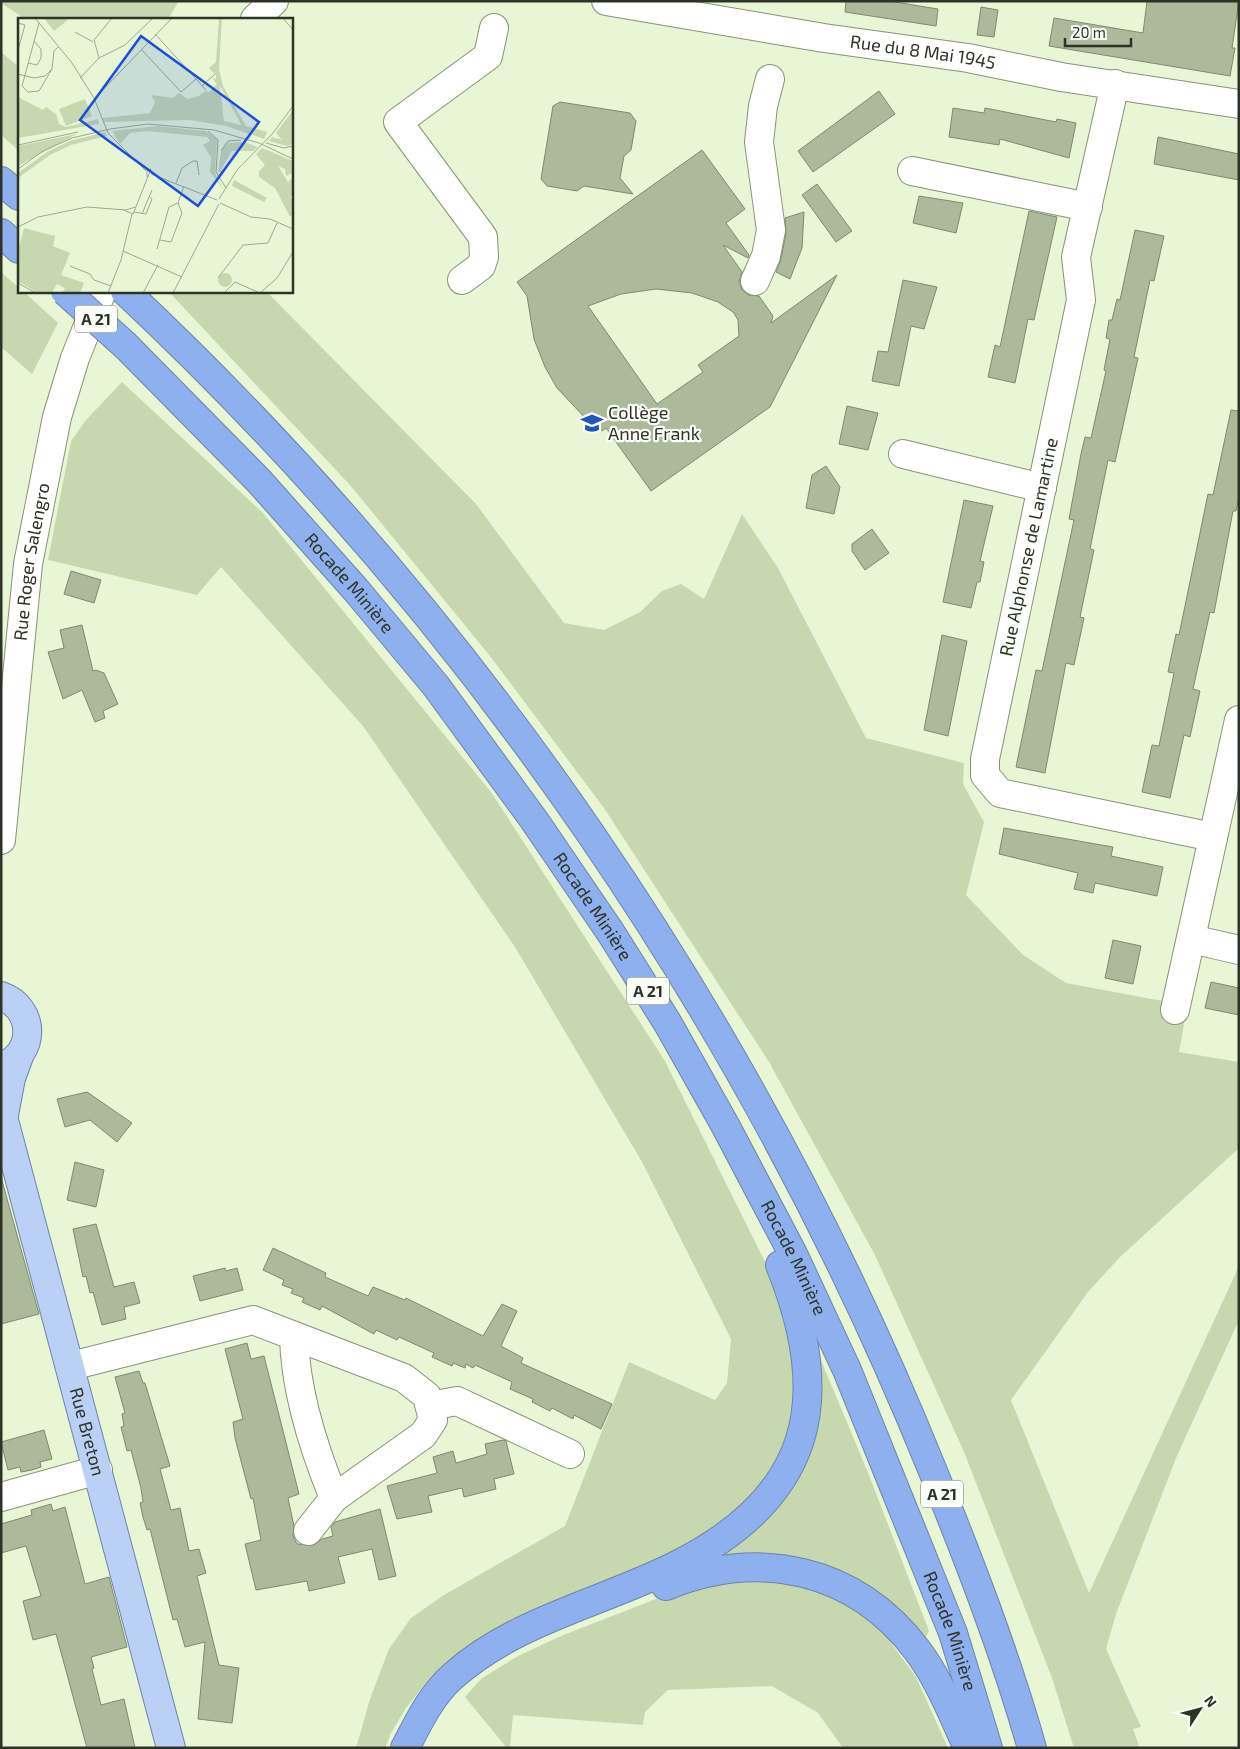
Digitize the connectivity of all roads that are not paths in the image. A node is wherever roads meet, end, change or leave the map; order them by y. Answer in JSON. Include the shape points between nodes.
{"nodes":[{"id":1,"x":250,"y":1,"type":"edge"},
{"id":2,"x":274,"y":1,"type":"edge"},
{"id":3,"x":606,"y":1,"type":"edge"},
{"id":4,"x":250,"y":18,"type":"edge"},
{"id":5,"x":256,"y":18,"type":"edge"},
{"id":6,"x":494,"y":28,"type":"dead end"},
{"id":7,"x":770,"y":79,"type":"dead end"},
{"id":8,"x":1116,"y":84,"type":"junction"},
{"id":9,"x":1239,"y":104,"type":"edge"},
{"id":10,"x":912,"y":171,"type":"dead end"},
{"id":11,"x":1,"y":181,"type":"edge"},
{"id":12,"x":18,"y":195,"type":"edge"},
{"id":13,"x":1088,"y":207,"type":"junction"},
{"id":14,"x":1,"y":233,"type":"edge"},
{"id":15,"x":18,"y":248,"type":"edge"},
{"id":16,"x":462,"y":280,"type":"dead end"},
{"id":17,"x":755,"y":281,"type":"dead end"},
{"id":18,"x":67,"y":292,"type":"edge"},
{"id":19,"x":102,"y":292,"type":"edge"},
{"id":20,"x":125,"y":292,"type":"edge"},
{"id":21,"x":903,"y":454,"type":"dead end"},
{"id":22,"x":1042,"y":488,"type":"junction"},
{"id":23,"x":8,"y":696,"type":"edge"},
{"id":24,"x":1239,"y":720,"type":"edge"},
{"id":25,"x":1213,"y":837,"type":"junction"},
{"id":26,"x":1,"y":840,"type":"edge"},
{"id":27,"x":1191,"y":939,"type":"junction"},
{"id":28,"x":1239,"y":950,"type":"edge"},
{"id":29,"x":4,"y":994,"type":"edge"},
{"id":30,"x":1175,"y":1010,"type":"dead end"},
{"id":31,"x":10,"y":1062,"type":"edge"},
{"id":32,"x":3,"y":1112,"type":"edge"},
{"id":33,"x":725,"y":1125,"type":"junction"},
{"id":34,"x":294,"y":1336,"type":"junction"},
{"id":35,"x":71,"y":1366,"type":"junction"},
{"id":36,"x":430,"y":1406,"type":"junction"},
{"id":37,"x":570,"y":1454,"type":"dead end"},
{"id":38,"x":98,"y":1470,"type":"junction"},
{"id":39,"x":1,"y":1497,"type":"edge"},
{"id":40,"x":334,"y":1498,"type":"junction"},
{"id":41,"x":308,"y":1531,"type":"dead end"},
{"id":42,"x":171,"y":1748,"type":"edge"},
{"id":43,"x":405,"y":1748,"type":"edge"},
{"id":44,"x":424,"y":1748,"type":"edge"},
{"id":45,"x":968,"y":1748,"type":"edge"},
{"id":46,"x":988,"y":1748,"type":"edge"},
{"id":47,"x":1032,"y":1748,"type":"edge"}],
"edges":[{"from":1,"to":4,"type":"street"},
{"from":2,"to":5,"type":"street"},
{"from":3,"to":8,"type":"street","name":"Rue du 8 Mai 1945"},
{"from":6,"to":16,"type":"street","via":[[488,56],[398,122],[483,237],[481,266]]},
{"from":7,"to":17,"type":"street","via":[[759,142],[771,230],[766,256]]},
{"from":8,"to":9,"type":"street","name":"Rue du 8 Mai 1945"},
{"from":8,"to":13,"type":"street","name":"Rue Alphonse de Lamartine"},
{"from":10,"to":13,"type":"street"},
{"from":11,"to":12,"type":"highway"},
{"from":13,"to":22,"type":"street","name":"Rue Alphonse de Lamartine","via":[[1076,257],[1081,300]]},
{"from":14,"to":15,"type":"highway"},
{"from":18,"to":33,"type":"highway","name":"Rocade Minière","number":"A 21","bridge":true,"via":[[126,346],[259,481],[436,686],[611,933],[667,1022]]},
{"from":19,"to":23,"type":"street","name":"Rue Roger Salengro","via":[[75,358],[57,417],[28,564]]},
{"from":20,"to":47,"type":"highway","number":"A 21","via":[[321,492],[427,616],[560,790],[678,968],[801,1183],[910,1414],[983,1597]]},
{"from":21,"to":22,"type":"street"},
{"from":22,"to":25,"type":"street","name":"Rue Alphonse de Lamartine","via":[[985,759],[985,775],[1000,793]]},
{"from":23,"to":26,"type":"street","name":"Rue Roger Salengro"},
{"from":24,"to":25,"type":"street"},
{"from":25,"to":27,"type":"street"},
{"from":27,"to":28,"type":"street"},
{"from":27,"to":30,"type":"street"},
{"from":29,"to":31,"type":"main road","name":"Rue Breton","via":[[20,1008],[29,1032],[26,1045]]},
{"from":31,"to":32,"type":"main road","name":"Rue Breton","via":[[12,1078]]},
{"from":32,"to":35,"type":"main road","name":"Rue Breton"},
{"from":33,"to":43,"type":"highway","via":[[749,1198],[792,1295],[805,1348],[809,1388],[798,1450],[784,1477],[764,1502],[702,1552],[524,1630],[470,1662],[434,1697]]},
{"from":33,"to":46,"type":"highway","name":"Rocade Minière","number":"A 21","via":[[793,1254],[847,1370],[953,1633]]},
{"from":34,"to":35,"type":"street","via":[[253,1320]]},
{"from":34,"to":36,"type":"street","via":[[404,1378],[427,1396]]},
{"from":34,"to":40,"type":"street","via":[[295,1369],[321,1466]]},
{"from":35,"to":38,"type":"main road","name":"Rue Breton"},
{"from":36,"to":37,"type":"street","via":[[457,1401]]},
{"from":36,"to":40,"type":"street","via":[[433,1420],[423,1435]]},
{"from":38,"to":39,"type":"street"},
{"from":38,"to":42,"type":"main road","name":"Rue Breton"},
{"from":40,"to":41,"type":"street"},
{"from":44,"to":45,"type":"highway","via":[[442,1711],[462,1686],[481,1670],[532,1640],[688,1577],[724,1569],[766,1566],[805,1573],[839,1585],[866,1600],[894,1625],[917,1650],[937,1682]]}]}
